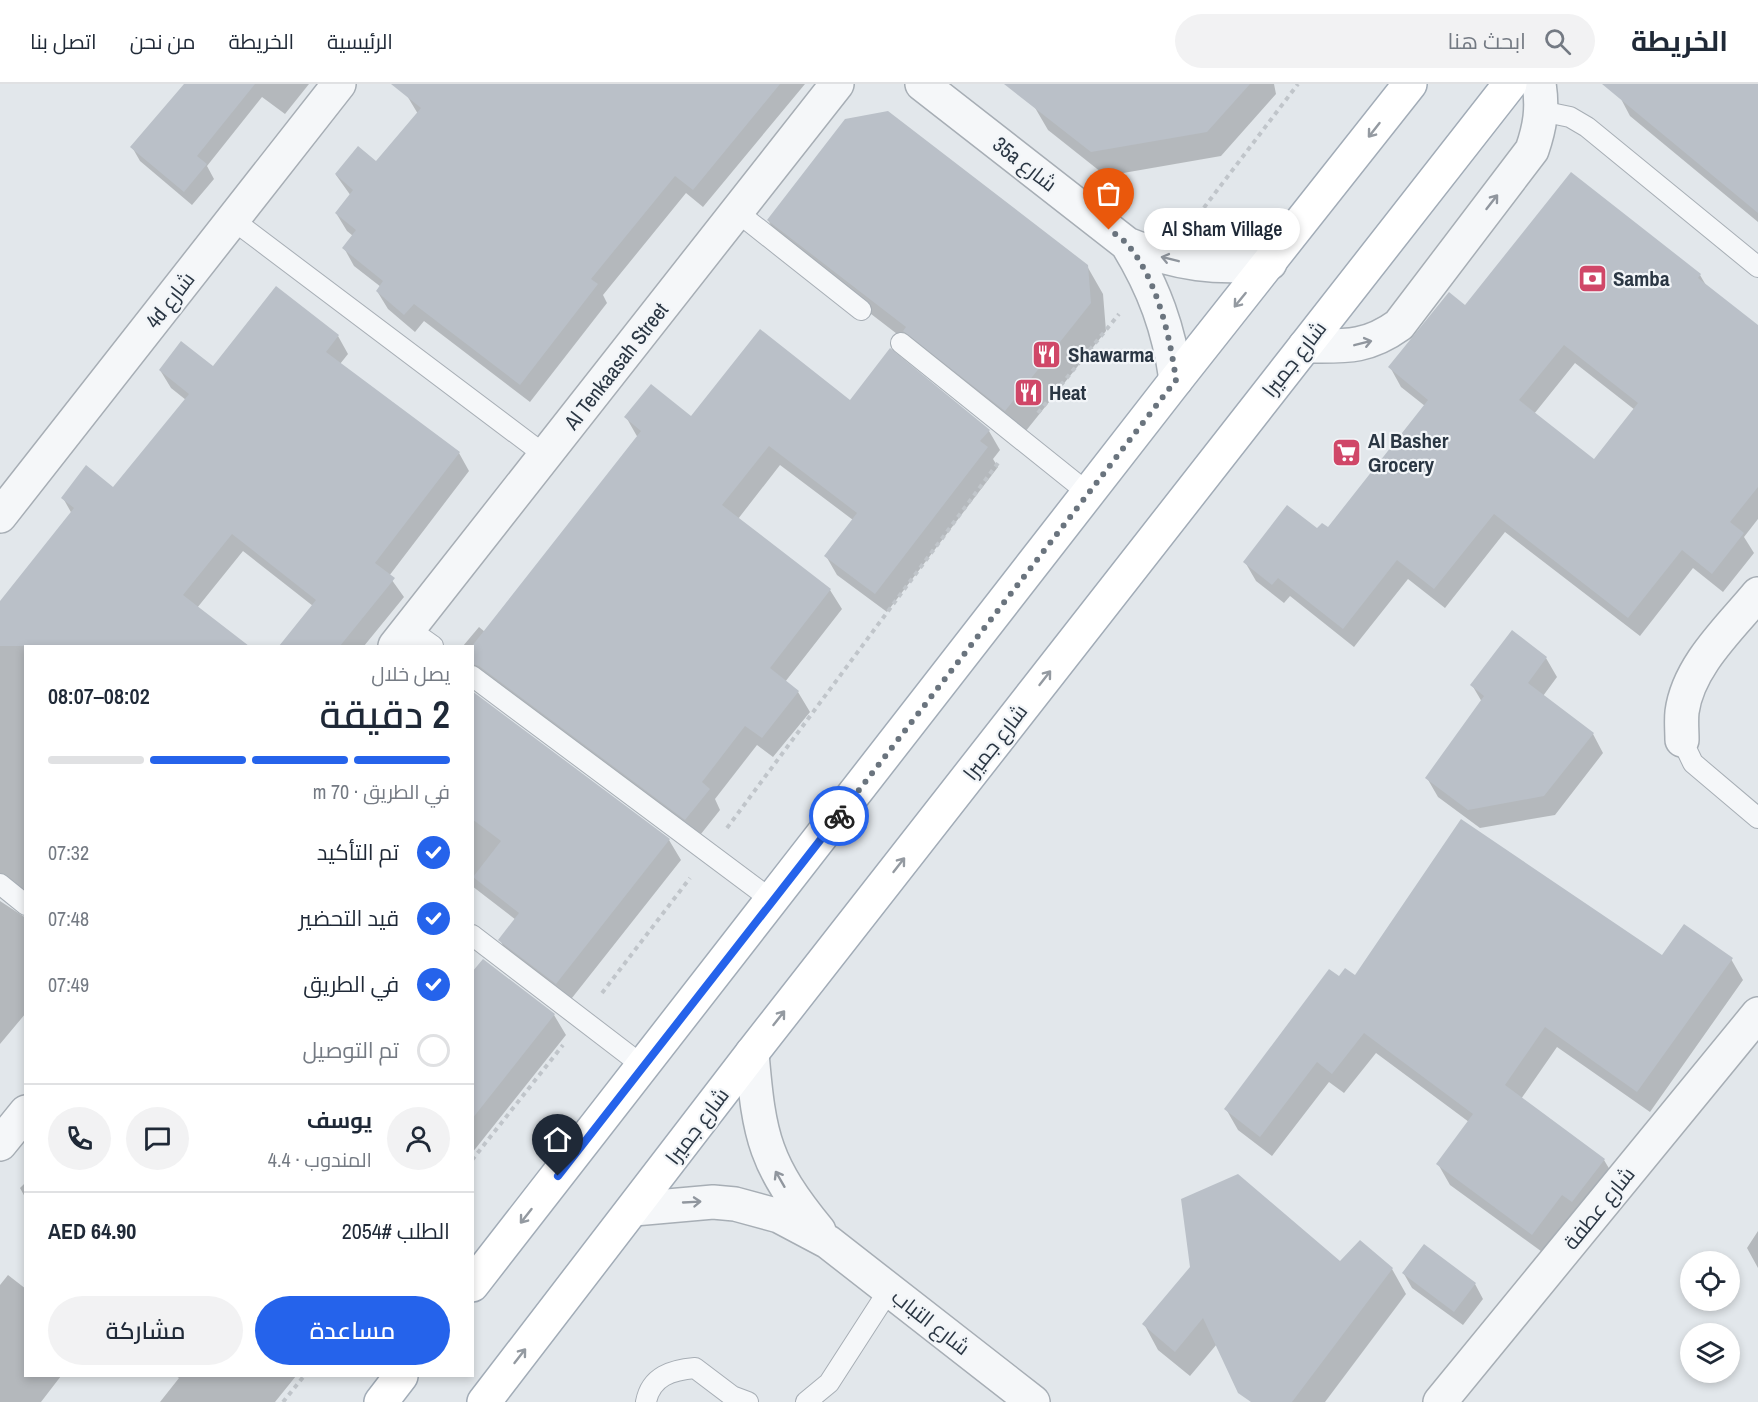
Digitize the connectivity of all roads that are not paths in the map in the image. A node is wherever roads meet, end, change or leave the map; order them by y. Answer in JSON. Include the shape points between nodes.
{"nodes":[{"id":1,"x":339,"y":84,"type":"edge"},
{"id":2,"x":837,"y":84,"type":"edge"},
{"id":3,"x":922,"y":84,"type":"edge"},
{"id":4,"x":1410,"y":84,"type":"edge"},
{"id":5,"x":1510,"y":84,"type":"edge"},
{"id":6,"x":1540,"y":97,"type":"edge"},
{"id":7,"x":736,"y":211,"type":"junction"},
{"id":8,"x":233,"y":220,"type":"junction"},
{"id":9,"x":1270,"y":263,"type":"junction"},
{"id":10,"x":1758,"y":267,"type":"edge"},
{"id":11,"x":1157,"y":269,"type":"junction"},
{"id":12,"x":861,"y":310,"type":"dead end"},
{"id":13,"x":901,"y":343,"type":"dead end"},
{"id":14,"x":1305,"y":346,"type":"junction"},
{"id":15,"x":1176,"y":380,"type":"junction"},
{"id":16,"x":546,"y":456,"type":"junction"},
{"id":17,"x":1088,"y":493,"type":"junction"},
{"id":18,"x":0,"y":516,"type":"edge"},
{"id":19,"x":1758,"y":594,"type":"edge"},
{"id":20,"x":412,"y":641,"type":"edge"},
{"id":21,"x":474,"y":677,"type":"edge"},
{"id":22,"x":1682,"y":740,"type":"joint"},
{"id":23,"x":1758,"y":818,"type":"edge"},
{"id":24,"x":0,"y":884,"type":"edge"},
{"id":25,"x":773,"y":901,"type":"junction"},
{"id":26,"x":24,"y":902,"type":"edge"},
{"id":27,"x":474,"y":936,"type":"edge"},
{"id":28,"x":1758,"y":1014,"type":"edge"},
{"id":29,"x":752,"y":1053,"type":"junction"},
{"id":30,"x":643,"y":1066,"type":"junction"},
{"id":31,"x":24,"y":1114,"type":"edge"},
{"id":32,"x":0,"y":1144,"type":"edge"},
{"id":33,"x":634,"y":1209,"type":"junction"},
{"id":34,"x":828,"y":1242,"type":"junction"},
{"id":35,"x":474,"y":1282,"type":"edge"},
{"id":36,"x":890,"y":1290,"type":"junction"},
{"id":37,"x":401,"y":1377,"type":"edge"},
{"id":38,"x":381,"y":1402,"type":"edge"},
{"id":39,"x":484,"y":1402,"type":"edge"},
{"id":40,"x":646,"y":1402,"type":"edge"},
{"id":41,"x":748,"y":1402,"type":"edge"},
{"id":42,"x":806,"y":1402,"type":"edge"},
{"id":43,"x":1033,"y":1402,"type":"edge"},
{"id":44,"x":1440,"y":1402,"type":"edge"}],
"edges":[{"from":1,"to":8,"type":"street","name":"4d شارع"},
{"from":2,"to":7,"type":"street","name":"Al Tenkaasah Street"},
{"from":3,"to":11,"type":"street","name":"35a شارع"},
{"from":4,"to":9,"type":"main road","one_way":true},
{"from":5,"to":14,"type":"main road","name":"شارع جميرا"},
{"from":6,"to":10,"type":"lane","via":[[1587,126]]},
{"from":14,"to":6,"type":"street","one_way":true,"via":[[1358,345],[1399,325],[1532,150],[1540,129]]},
{"from":7,"to":12,"type":"lane"},
{"from":7,"to":16,"type":"street","name":"Al Tenkaasah Street"},
{"from":8,"to":16,"type":"lane"},
{"from":8,"to":18,"type":"street","name":"4d شارع"},
{"from":9,"to":11,"type":"street","name":"35a شارع","one_way":true},
{"from":9,"to":15,"type":"main road","one_way":true},
{"from":11,"to":15,"type":"street"},
{"from":13,"to":17,"type":"lane"},
{"from":29,"to":14,"type":"main road","name":"شارع جميرا","one_way":true},
{"from":15,"to":17,"type":"main road"},
{"from":16,"to":20,"type":"street","name":"Al Tenkaasah Street"},
{"from":17,"to":25,"type":"main road"},
{"from":19,"to":22,"type":"street","via":[[1691,682],[1682,711]]},
{"from":21,"to":25,"type":"lane"},
{"from":22,"to":23,"type":"lane","via":[[1693,763]]},
{"from":24,"to":26,"type":"lane"},
{"from":25,"to":30,"type":"main road"},
{"from":27,"to":30,"type":"lane"},
{"from":28,"to":44,"type":"street","name":"شارع عطفة"},
{"from":29,"to":33,"type":"main road","name":"شارع جميرا"},
{"from":34,"to":29,"type":"street","name":"شارع التباب","one_way":true,"via":[[792,1197],[769,1156],[756,1110]]},
{"from":30,"to":35,"type":"main road","one_way":true},
{"from":31,"to":32,"type":"street"},
{"from":33,"to":34,"type":"street","name":"شارع التباب","one_way":true,"via":[[690,1202],[735,1204],[779,1216]]},
{"from":39,"to":33,"type":"main road","name":"شارع جميرا","one_way":true},
{"from":34,"to":36,"type":"street","name":"شارع التباب"},
{"from":36,"to":42,"type":"lane","via":[[829,1383]]},
{"from":36,"to":43,"type":"street","name":"شارع التباب"},
{"from":37,"to":38,"type":"main road"},
{"from":40,"to":41,"type":"lane","via":[[648,1392],[661,1377],[677,1369],[695,1368],[732,1396]]}]}
